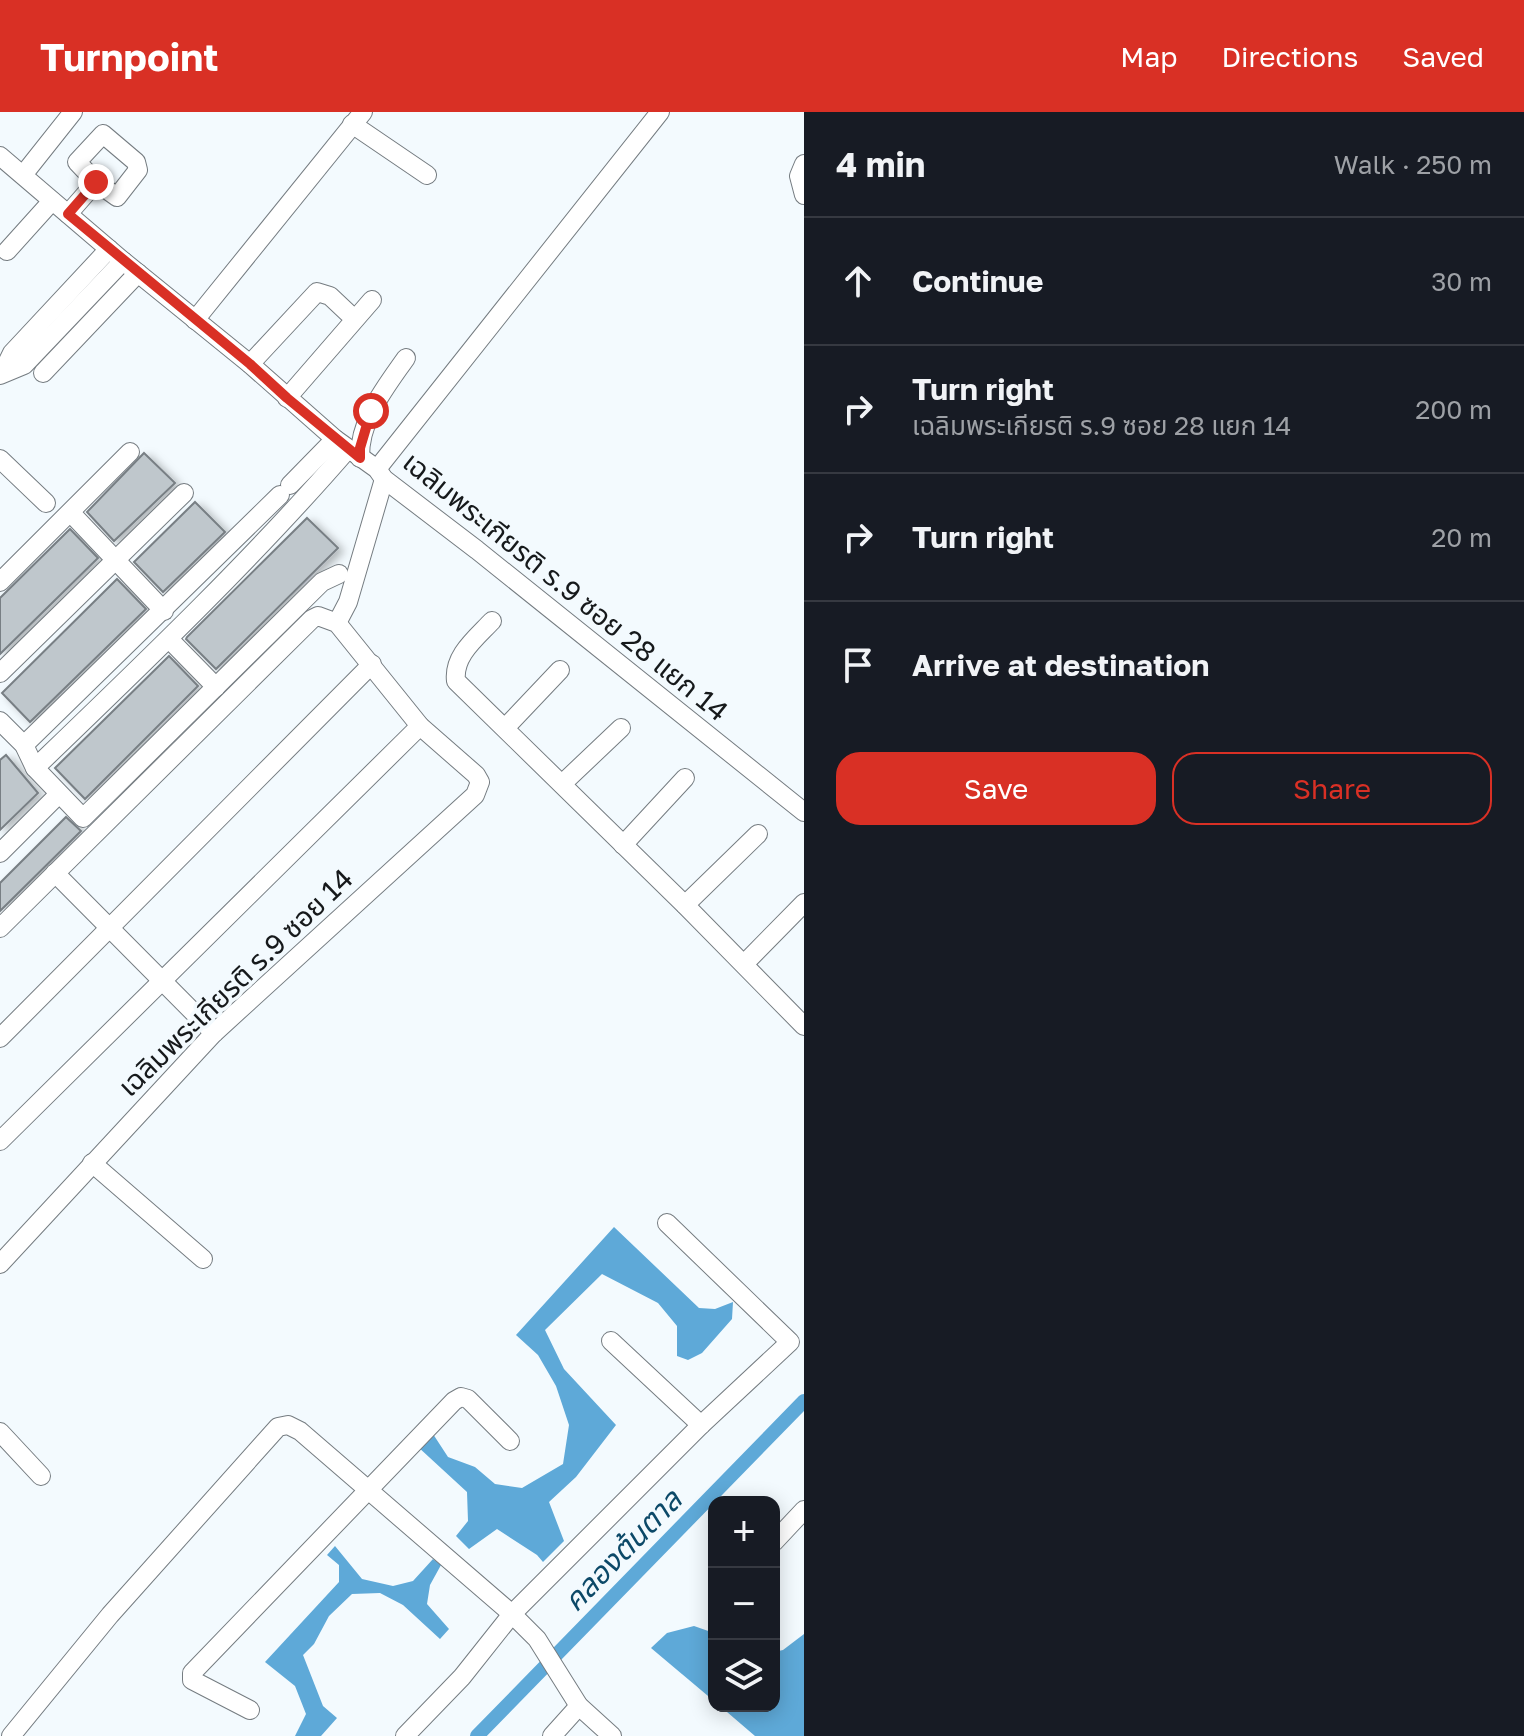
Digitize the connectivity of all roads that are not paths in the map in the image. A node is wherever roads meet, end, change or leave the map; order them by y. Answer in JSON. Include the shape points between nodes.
{"nodes":[{"id":1,"x":73,"y":112,"type":"edge"},
{"id":2,"x":660,"y":112,"type":"edge"},
{"id":3,"x":355,"y":117,"type":"edge"},
{"id":4,"x":0,"y":156,"type":"edge"},
{"id":5,"x":804,"y":164,"type":"edge"},
{"id":6,"x":23,"y":175,"type":"junction"},
{"id":7,"x":427,"y":175,"type":"dead end"},
{"id":8,"x":96,"y":182,"type":"dead end"},
{"id":9,"x":804,"y":195,"type":"edge"},
{"id":10,"x":52,"y":201,"type":"junction"},
{"id":11,"x":68,"y":214,"type":"junction"},
{"id":12,"x":7,"y":251,"type":"dead end"},
{"id":13,"x":116,"y":255,"type":"junction"},
{"id":14,"x":138,"y":273,"type":"junction"},
{"id":15,"x":372,"y":300,"type":"dead end"},
{"id":16,"x":348,"y":313,"type":"dead end"},
{"id":17,"x":195,"y":320,"type":"junction"},
{"id":18,"x":406,"y":358,"type":"dead end"},
{"id":19,"x":250,"y":364,"type":"junction"},
{"id":20,"x":43,"y":373,"type":"dead end"},
{"id":21,"x":1,"y":374,"type":"edge"},
{"id":22,"x":287,"y":398,"type":"junction"},
{"id":23,"x":352,"y":446,"type":"junction"},
{"id":24,"x":130,"y":452,"type":"dead end"},
{"id":25,"x":3,"y":467,"type":"edge"},
{"id":26,"x":383,"y":468,"type":"junction"},
{"id":27,"x":184,"y":493,"type":"dead end"},
{"id":28,"x":46,"y":503,"type":"dead end"},
{"id":29,"x":71,"y":513,"type":"junction"},
{"id":30,"x":117,"y":561,"type":"junction"},
{"id":31,"x":339,"y":574,"type":"dead end"},
{"id":32,"x":0,"y":582,"type":"edge"},
{"id":33,"x":185,"y":590,"type":"junction"},
{"id":34,"x":200,"y":605,"type":"junction"},
{"id":35,"x":164,"y":611,"type":"junction"},
{"id":36,"x":492,"y":621,"type":"dead end"},
{"id":37,"x":337,"y":623,"type":"junction"},
{"id":38,"x":169,"y":639,"type":"junction"},
{"id":39,"x":122,"y":652,"type":"junction"},
{"id":40,"x":372,"y":664,"type":"junction"},
{"id":41,"x":138,"y":669,"type":"junction"},
{"id":42,"x":560,"y":670,"type":"dead end"},
{"id":43,"x":0,"y":673,"type":"edge"},
{"id":44,"x":216,"y":687,"type":"junction"},
{"id":45,"x":420,"y":726,"type":"junction"},
{"id":46,"x":505,"y":728,"type":"junction"},
{"id":47,"x":621,"y":728,"type":"dead end"},
{"id":48,"x":3,"y":730,"type":"edge"},
{"id":49,"x":24,"y":745,"type":"junction"},
{"id":50,"x":35,"y":768,"type":"junction"},
{"id":51,"x":685,"y":778,"type":"dead end"},
{"id":52,"x":562,"y":784,"type":"junction"},
{"id":53,"x":59,"y":794,"type":"junction"},
{"id":54,"x":804,"y":812,"type":"edge"},
{"id":55,"x":758,"y":834,"type":"dead end"},
{"id":56,"x":623,"y":845,"type":"junction"},
{"id":57,"x":0,"y":853,"type":"edge"},
{"id":58,"x":55,"y":873,"type":"junction"},
{"id":59,"x":804,"y":903,"type":"edge"},
{"id":60,"x":685,"y":905,"type":"junction"},
{"id":61,"x":0,"y":928,"type":"edge"},
{"id":62,"x":110,"y":929,"type":"junction"},
{"id":63,"x":744,"y":964,"type":"junction"},
{"id":64,"x":163,"y":981,"type":"junction"},
{"id":65,"x":804,"y":1026,"type":"edge"},
{"id":66,"x":214,"y":1033,"type":"junction"},
{"id":67,"x":0,"y":1038,"type":"edge"},
{"id":68,"x":0,"y":1141,"type":"edge"},
{"id":69,"x":92,"y":1163,"type":"junction"},
{"id":70,"x":667,"y":1223,"type":"dead end"},
{"id":71,"x":203,"y":1259,"type":"dead end"},
{"id":72,"x":0,"y":1264,"type":"edge"},
{"id":73,"x":797,"y":1335,"type":"edge"},
{"id":74,"x":611,"y":1341,"type":"dead end"},
{"id":75,"x":701,"y":1425,"type":"junction"},
{"id":76,"x":0,"y":1432,"type":"edge"},
{"id":77,"x":510,"y":1441,"type":"dead end"},
{"id":78,"x":41,"y":1476,"type":"dead end"},
{"id":79,"x":369,"y":1492,"type":"junction"},
{"id":80,"x":804,"y":1510,"type":"edge"},
{"id":81,"x":780,"y":1536,"type":"edge"},
{"id":82,"x":512,"y":1614,"type":"junction"},
{"id":83,"x":579,"y":1706,"type":"junction"},
{"id":84,"x":250,"y":1710,"type":"dead end"},
{"id":85,"x":11,"y":1736,"type":"edge"},
{"id":86,"x":405,"y":1736,"type":"edge"},
{"id":87,"x":552,"y":1736,"type":"edge"},
{"id":88,"x":612,"y":1736,"type":"edge"}],
"edges":[{"from":1,"to":6,"type":"street"},
{"from":2,"to":26,"type":"street"},
{"from":3,"to":7,"type":"street"},
{"from":3,"to":17,"type":"street"},
{"from":4,"to":6,"type":"street","name":"เฉลิมพระเกียรติ ร.9 ซอย 28 แยก 14"},
{"from":5,"to":9,"type":"street","via":[[799,176]]},
{"from":6,"to":10,"type":"street","name":"เฉลิมพระเกียรติ ร.9 ซอย 28 แยก 14"},
{"from":8,"to":11,"type":"street"},
{"from":10,"to":11,"type":"street","name":"เฉลิมพระเกียรติ ร.9 ซอย 28 แยก 14"},
{"from":10,"to":12,"type":"street"},
{"from":11,"to":13,"type":"street","name":"เฉลิมพระเกียรติ ร.9 ซอย 28 แยก 14"},
{"from":13,"to":14,"type":"street","name":"เฉลิมพระเกียรติ ร.9 ซอย 28 แยก 14"},
{"from":13,"to":21,"type":"street","via":[[12,353]]},
{"from":14,"to":17,"type":"street","name":"เฉลิมพระเกียรติ ร.9 ซอย 28 แยก 14"},
{"from":14,"to":20,"type":"street"},
{"from":15,"to":22,"type":"street"},
{"from":16,"to":19,"type":"street","via":[[317,292]]},
{"from":17,"to":19,"type":"street","name":"เฉลิมพระเกียรติ ร.9 ซอย 28 แยก 14"},
{"from":18,"to":23,"type":"street"},
{"from":19,"to":22,"type":"street","name":"เฉลิมพระเกียรติ ร.9 ซอย 28 แยก 14"},
{"from":22,"to":23,"type":"street","name":"เฉลิมพระเกียรติ ร.9 ซอย 28 แยก 14"},
{"from":23,"to":26,"type":"street","name":"เฉลิมพระเกียรติ ร.9 ซอย 28 แยก 14"},
{"from":23,"to":33,"type":"street","via":[[285,490]]},
{"from":23,"to":34,"type":"street"},
{"from":24,"to":29,"type":"street"},
{"from":25,"to":28,"type":"street"},
{"from":26,"to":37,"type":"street","via":[[348,602]]},
{"from":26,"to":54,"type":"street","name":"เฉลิมพระเกียรติ ร.9 ซอย 28 แยก 14","via":[[477,550]]},
{"from":27,"to":30,"type":"street"},
{"from":29,"to":30,"type":"street"},
{"from":29,"to":32,"type":"street"},
{"from":30,"to":35,"type":"street"},
{"from":30,"to":43,"type":"street"},
{"from":31,"to":44,"type":"street","via":[[322,582]]},
{"from":33,"to":34,"type":"street"},
{"from":33,"to":35,"type":"street"},
{"from":34,"to":38,"type":"street"},
{"from":35,"to":39,"type":"street"},
{"from":36,"to":46,"type":"street","via":[[459,658],[456,681]]},
{"from":37,"to":40,"type":"street"},
{"from":37,"to":58,"type":"street","via":[[312,619]]},
{"from":38,"to":41,"type":"street"},
{"from":38,"to":44,"type":"street"},
{"from":39,"to":41,"type":"street"},
{"from":39,"to":49,"type":"street"},
{"from":40,"to":45,"type":"street"},
{"from":40,"to":62,"type":"street"},
{"from":41,"to":50,"type":"street"},
{"from":42,"to":46,"type":"street"},
{"from":44,"to":53,"type":"street","via":[[83,818]]},
{"from":45,"to":64,"type":"street"},
{"from":45,"to":66,"type":"street","name":"เฉลิมพระเกียรติ ร.9 ซอย 14","via":[[476,775],[480,782],[475,795]]},
{"from":46,"to":52,"type":"street"},
{"from":47,"to":52,"type":"street"},
{"from":48,"to":49,"type":"street"},
{"from":49,"to":50,"type":"street"},
{"from":50,"to":53,"type":"street"},
{"from":51,"to":56,"type":"street"},
{"from":52,"to":56,"type":"street"},
{"from":53,"to":57,"type":"street"},
{"from":55,"to":60,"type":"street"},
{"from":56,"to":60,"type":"street"},
{"from":58,"to":61,"type":"street"},
{"from":58,"to":62,"type":"street"},
{"from":59,"to":63,"type":"street"},
{"from":60,"to":63,"type":"street"},
{"from":62,"to":64,"type":"street"},
{"from":62,"to":67,"type":"street"},
{"from":63,"to":65,"type":"street"},
{"from":64,"to":66,"type":"street"},
{"from":64,"to":68,"type":"street"},
{"from":66,"to":69,"type":"street","name":"เฉลิมพระเกียรติ ร.9 ซอย 14"},
{"from":69,"to":71,"type":"street"},
{"from":69,"to":72,"type":"street","name":"เฉลิมพระเกียรติ ร.9 ซอย 14"},
{"from":70,"to":73,"type":"street"},
{"from":73,"to":75,"type":"street"},
{"from":74,"to":75,"type":"street"},
{"from":75,"to":82,"type":"street"},
{"from":76,"to":78,"type":"street"},
{"from":77,"to":79,"type":"street","via":[[461,1397]]},
{"from":79,"to":82,"type":"street"},
{"from":79,"to":84,"type":"street","via":[[192,1673],[192,1680]]},
{"from":79,"to":85,"type":"street","via":[[300,1431],[278,1427],[110,1615]]},
{"from":80,"to":81,"type":"street"},
{"from":82,"to":83,"type":"street","via":[[537,1639]]},
{"from":82,"to":86,"type":"street"},
{"from":83,"to":87,"type":"street"},
{"from":83,"to":88,"type":"street"}]}
